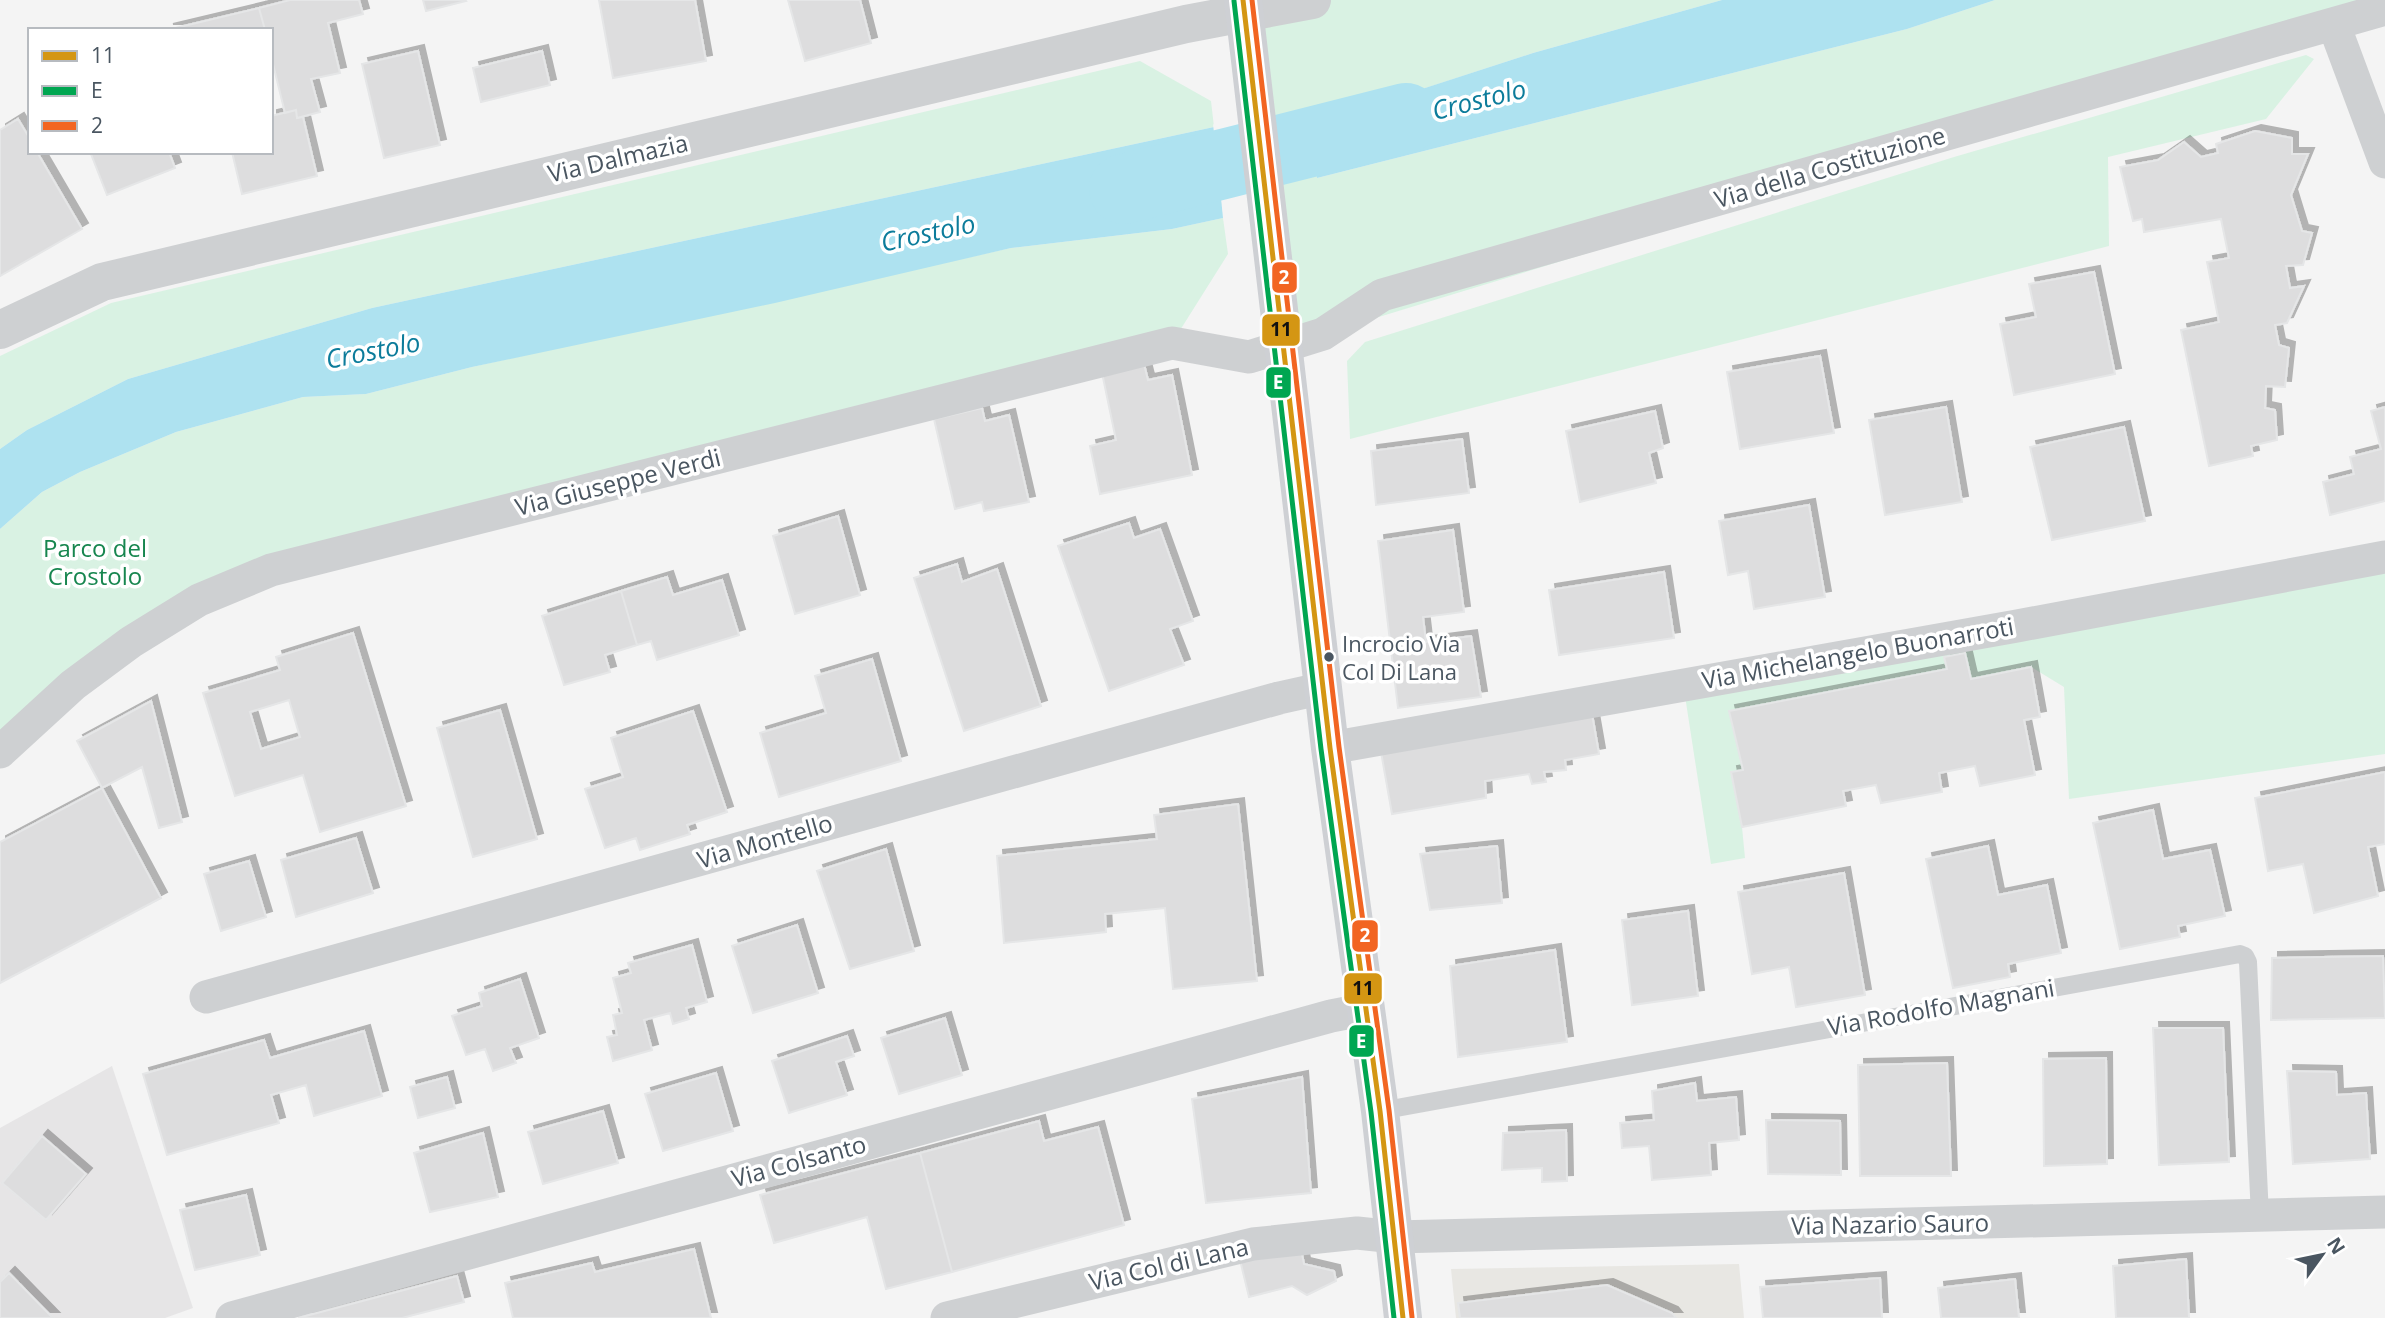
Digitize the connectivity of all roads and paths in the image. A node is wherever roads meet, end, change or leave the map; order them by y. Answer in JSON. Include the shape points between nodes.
{"nodes":[{"id":1,"x":1312,"y":0,"type":"edge"},
{"id":2,"x":1244,"y":6,"type":"edge"},
{"id":3,"x":2385,"y":9,"type":"edge"},
{"id":4,"x":2334,"y":25,"type":"junction"},
{"id":5,"x":2385,"y":162,"type":"edge"},
{"id":6,"x":0,"y":330,"type":"edge"},
{"id":7,"x":1284,"y":346,"type":"junction"},
{"id":8,"x":2385,"y":556,"type":"edge"},
{"id":9,"x":1324,"y":688,"type":"junction"},
{"id":10,"x":1331,"y":748,"type":"junction"},
{"id":11,"x":0,"y":751,"type":"edge"},
{"id":12,"x":206,"y":997,"type":"dead end"},
{"id":13,"x":1367,"y":1009,"type":"junction"},
{"id":14,"x":1380,"y":1111,"type":"junction"},
{"id":15,"x":2385,"y":1212,"type":"edge"},
{"id":16,"x":2260,"y":1216,"type":"junction"},
{"id":17,"x":1395,"y":1237,"type":"junction"},
{"id":18,"x":232,"y":1318,"type":"edge"},
{"id":19,"x":947,"y":1318,"type":"edge"},
{"id":20,"x":1403,"y":1318,"type":"edge"}],
"edges":[{"from":1,"to":2,"type":"street","name":"Via Dalmazia"},
{"from":2,"to":6,"type":"street","name":"Via Dalmazia","via":[[1186,24],[102,282]]},
{"from":2,"to":7,"type":"main road"},
{"from":3,"to":4,"type":"street","name":"Via della Costituzione"},
{"from":4,"to":5,"type":"street"},
{"from":4,"to":7,"type":"street","name":"Via della Costituzione","via":[[1382,295],[1323,334]]},
{"from":7,"to":9,"type":"main road"},
{"from":7,"to":11,"type":"street","name":"Via Giuseppe Verdi","via":[[1249,357],[1172,343],[271,570],[199,600],[131,642],[73,685]]},
{"from":8,"to":10,"type":"street","name":"Via Michelangelo Buonarroti"},
{"from":9,"to":10,"type":"main road"},
{"from":9,"to":12,"type":"street","name":"Via Montello"},
{"from":10,"to":13,"type":"main road"},
{"from":13,"to":14,"type":"main road"},
{"from":13,"to":18,"type":"street","name":"Via Colsanto"},
{"from":14,"to":16,"type":"lane","name":"Via Rodolfo Magnani","via":[[2240,954],[2248,961]]},
{"from":14,"to":17,"type":"main road"},
{"from":15,"to":16,"type":"street","name":"Via Nazario Sauro"},
{"from":16,"to":17,"type":"street","name":"Via Nazario Sauro"},
{"from":17,"to":19,"type":"street","name":"Via Col di Lana","via":[[1357,1233],[1253,1244]]},
{"from":17,"to":20,"type":"main road"}]}
